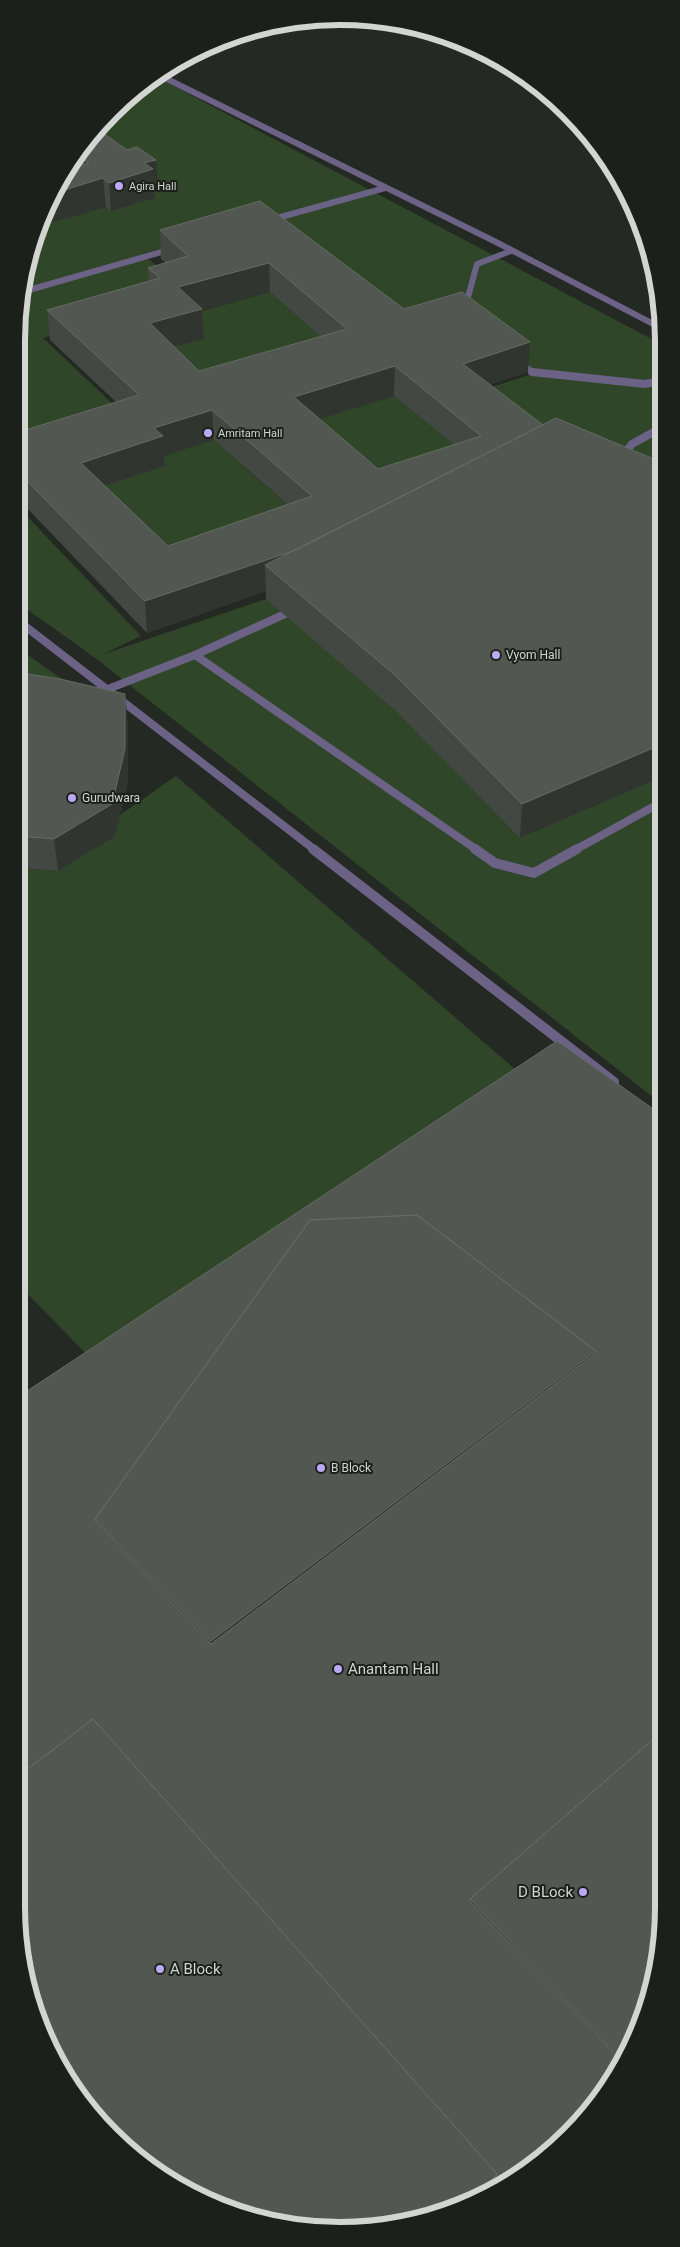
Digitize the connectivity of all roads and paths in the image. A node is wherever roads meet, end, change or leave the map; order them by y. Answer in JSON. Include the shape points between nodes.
{"nodes":[{"id":1,"x":165,"y":78,"type":"edge"},
{"id":2,"x":385,"y":188,"type":"junction"},
{"id":3,"x":262,"y":223,"type":"edge"},
{"id":4,"x":176,"y":248,"type":"edge"},
{"id":5,"x":511,"y":251,"type":"junction"},
{"id":6,"x":29,"y":290,"type":"edge"},
{"id":7,"x":463,"y":318,"type":"edge"},
{"id":8,"x":654,"y":325,"type":"edge"},
{"id":9,"x":513,"y":357,"type":"edge"},
{"id":10,"x":655,"y":382,"type":"edge"},
{"id":11,"x":655,"y":431,"type":"edge"},
{"id":12,"x":621,"y":468,"type":"edge"},
{"id":13,"x":301,"y":607,"type":"edge"},
{"id":14,"x":25,"y":627,"type":"edge"},
{"id":15,"x":195,"y":655,"type":"junction"},
{"id":16,"x":108,"y":689,"type":"junction"},
{"id":17,"x":655,"y":806,"type":"edge"},
{"id":18,"x":622,"y":1088,"type":"edge"}],
"edges":[{"from":1,"to":2,"type":"street"},
{"from":2,"to":3,"type":"street"},
{"from":2,"to":5,"type":"street"},
{"from":4,"to":6,"type":"street"},
{"from":5,"to":7,"type":"street","via":[[477,264]]},
{"from":5,"to":8,"type":"street"},
{"from":9,"to":10,"type":"street","via":[[534,374],[645,384]]},
{"from":11,"to":12,"type":"street","via":[[632,444],[620,460]]},
{"from":13,"to":15,"type":"street"},
{"from":14,"to":16,"type":"street"},
{"from":15,"to":16,"type":"street"},
{"from":15,"to":17,"type":"street","via":[[495,863],[534,873]]},
{"from":16,"to":18,"type":"street"}]}
